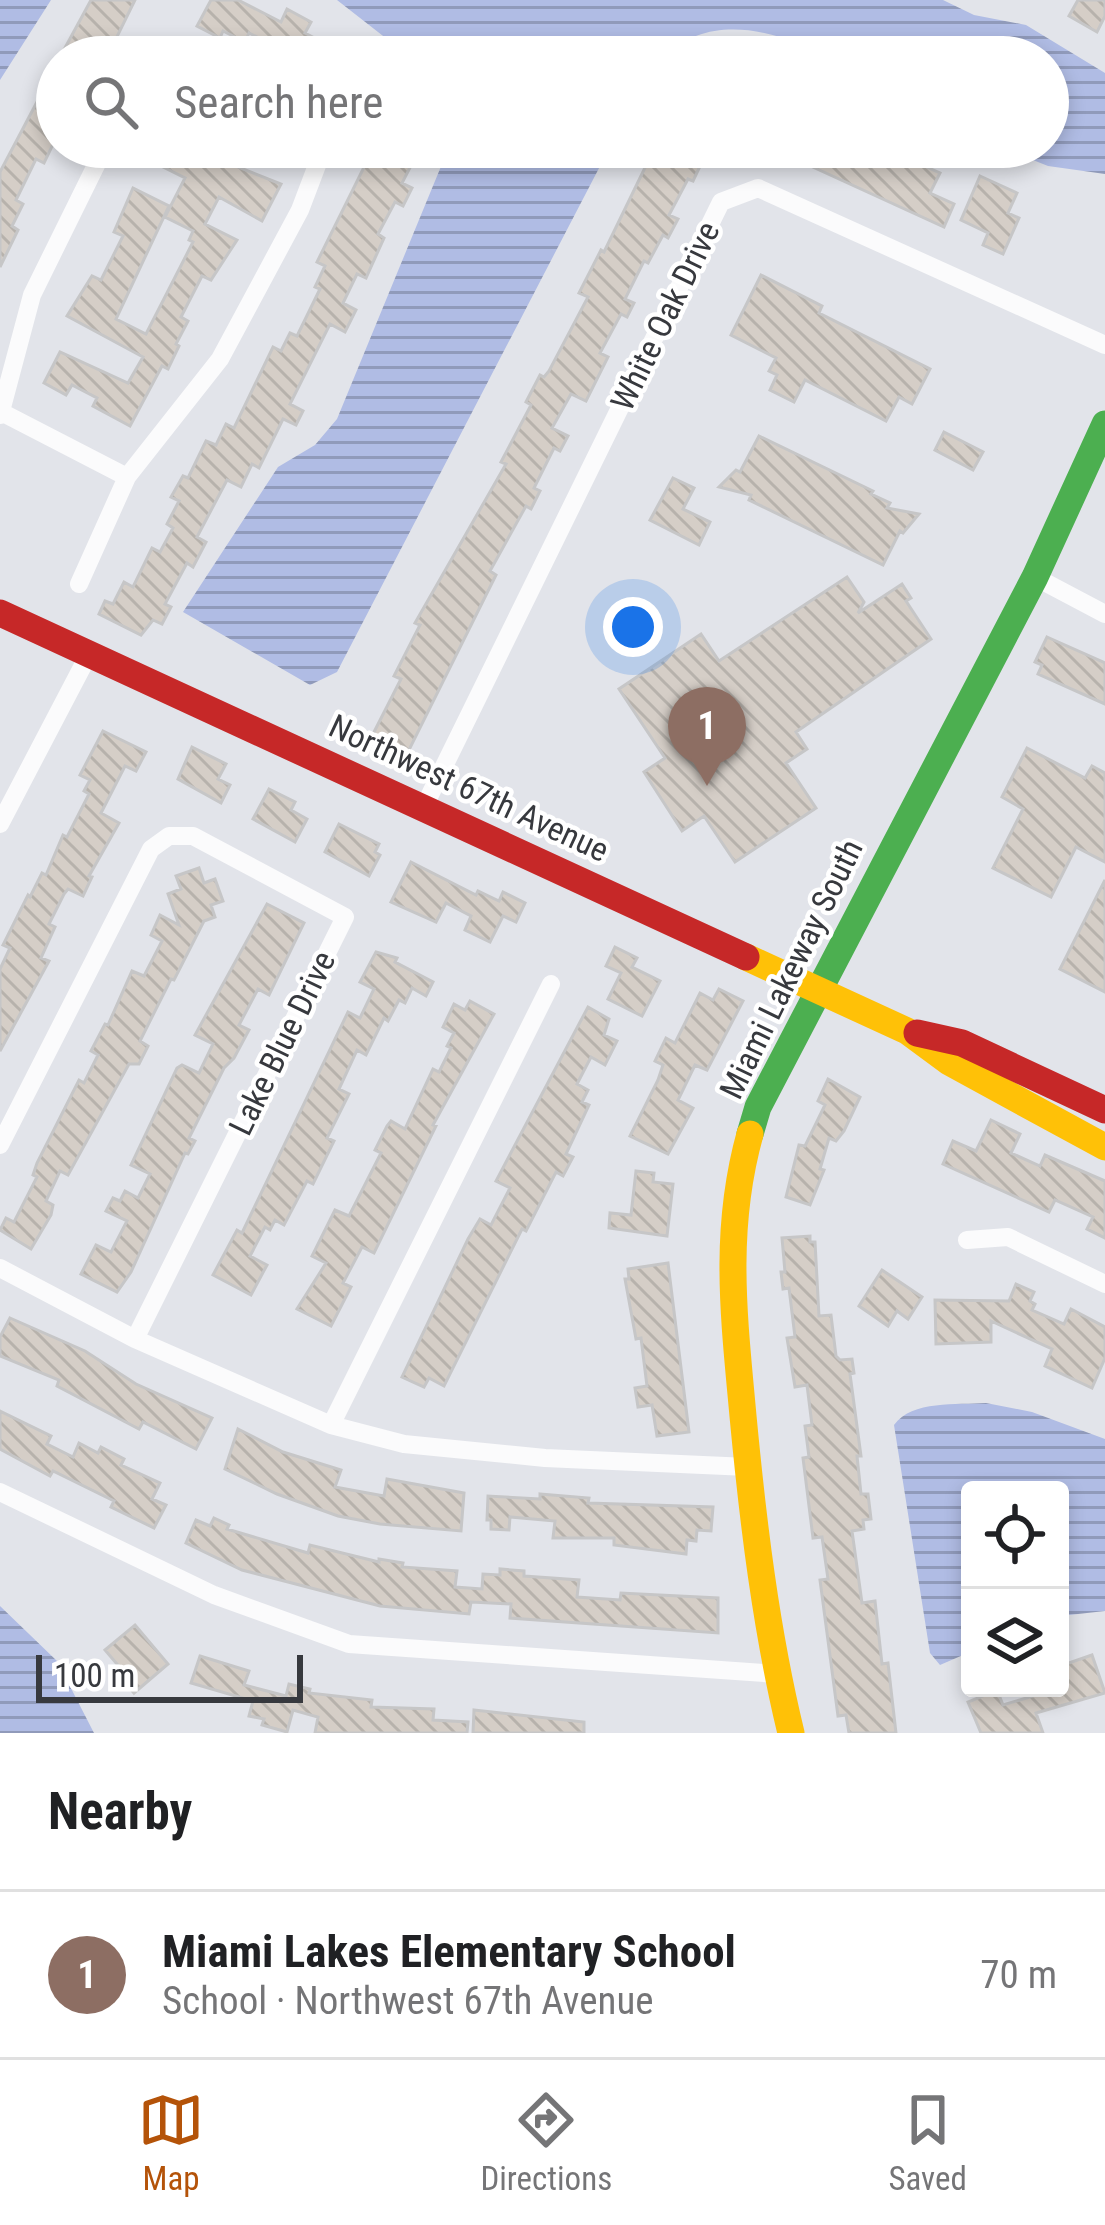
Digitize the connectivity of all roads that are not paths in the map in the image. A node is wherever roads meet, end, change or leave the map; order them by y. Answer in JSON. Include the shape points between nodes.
{"nodes":[{"id":1,"x":95,"y":168,"type":"edge"},
{"id":2,"x":317,"y":168,"type":"edge"},
{"id":3,"x":1105,"y":345,"type":"edge"},
{"id":4,"x":1,"y":414,"type":"edge"},
{"id":5,"x":1105,"y":424,"type":"edge"},
{"id":6,"x":127,"y":477,"type":"junction"},
{"id":7,"x":1035,"y":577,"type":"junction"},
{"id":8,"x":80,"y":584,"type":"dead end"},
{"id":9,"x":0,"y":613,"type":"edge"},
{"id":10,"x":1105,"y":614,"type":"edge"},
{"id":11,"x":89,"y":654,"type":"junction"},
{"id":12,"x":424,"y":807,"type":"junction"},
{"id":13,"x":0,"y":824,"type":"edge"},
{"id":14,"x":551,"y":984,"type":"dead end"},
{"id":15,"x":817,"y":989,"type":"junction"},
{"id":16,"x":907,"y":1031,"type":"junction"},
{"id":17,"x":1105,"y":1110,"type":"edge"},
{"id":18,"x":0,"y":1144,"type":"edge"},
{"id":19,"x":1105,"y":1147,"type":"edge"},
{"id":20,"x":968,"y":1240,"type":"dead end"},
{"id":21,"x":0,"y":1268,"type":"edge"},
{"id":22,"x":1105,"y":1284,"type":"edge"},
{"id":23,"x":135,"y":1339,"type":"junction"},
{"id":24,"x":331,"y":1425,"type":"junction"},
{"id":25,"x":748,"y":1467,"type":"junction"},
{"id":26,"x":0,"y":1492,"type":"edge"},
{"id":27,"x":777,"y":1674,"type":"junction"},
{"id":28,"x":791,"y":1733,"type":"edge"}],
"edges":[{"from":1,"to":4,"type":"street","via":[[32,295]]},
{"from":2,"to":6,"type":"street","via":[[220,359]]},
{"from":3,"to":12,"type":"street","name":"White Oak Drive","via":[[758,188],[721,202]]},
{"from":4,"to":6,"type":"street"},
{"from":5,"to":7,"type":"main road","name":"Miami Lakeway South"},
{"from":6,"to":8,"type":"street"},
{"from":7,"to":10,"type":"street"},
{"from":7,"to":15,"type":"main road","name":"Miami Lakeway South"},
{"from":9,"to":11,"type":"main road","name":"Northwest 67th Avenue"},
{"from":11,"to":12,"type":"main road","name":"Northwest 67th Avenue"},
{"from":11,"to":13,"type":"street"},
{"from":12,"to":15,"type":"main road","name":"Northwest 67th Avenue"},
{"from":14,"to":24,"type":"street"},
{"from":15,"to":16,"type":"main road","name":"Northwest 67th Avenue"},
{"from":15,"to":25,"type":"main road","name":"Miami Lakeway South","via":[[758,1107],[737,1180],[730,1268]]},
{"from":16,"to":17,"type":"main road","name":"Northwest 67th Avenue","via":[[962,1043]]},
{"from":16,"to":19,"type":"main road","name":"Northwest 67th Avenue"},
{"from":18,"to":23,"type":"street","name":"Lake Blue Drive","via":[[152,849],[169,836],[193,836],[345,917]]},
{"from":20,"to":22,"type":"street","via":[[1008,1237]]},
{"from":21,"to":23,"type":"street"},
{"from":23,"to":24,"type":"street"},
{"from":24,"to":25,"type":"street","via":[[404,1444]]},
{"from":25,"to":27,"type":"main road","name":"Miami Lakeway South"},
{"from":26,"to":27,"type":"street","via":[[214,1595],[349,1643]]},
{"from":27,"to":28,"type":"main road","name":"Miami Lakeway South"}]}
